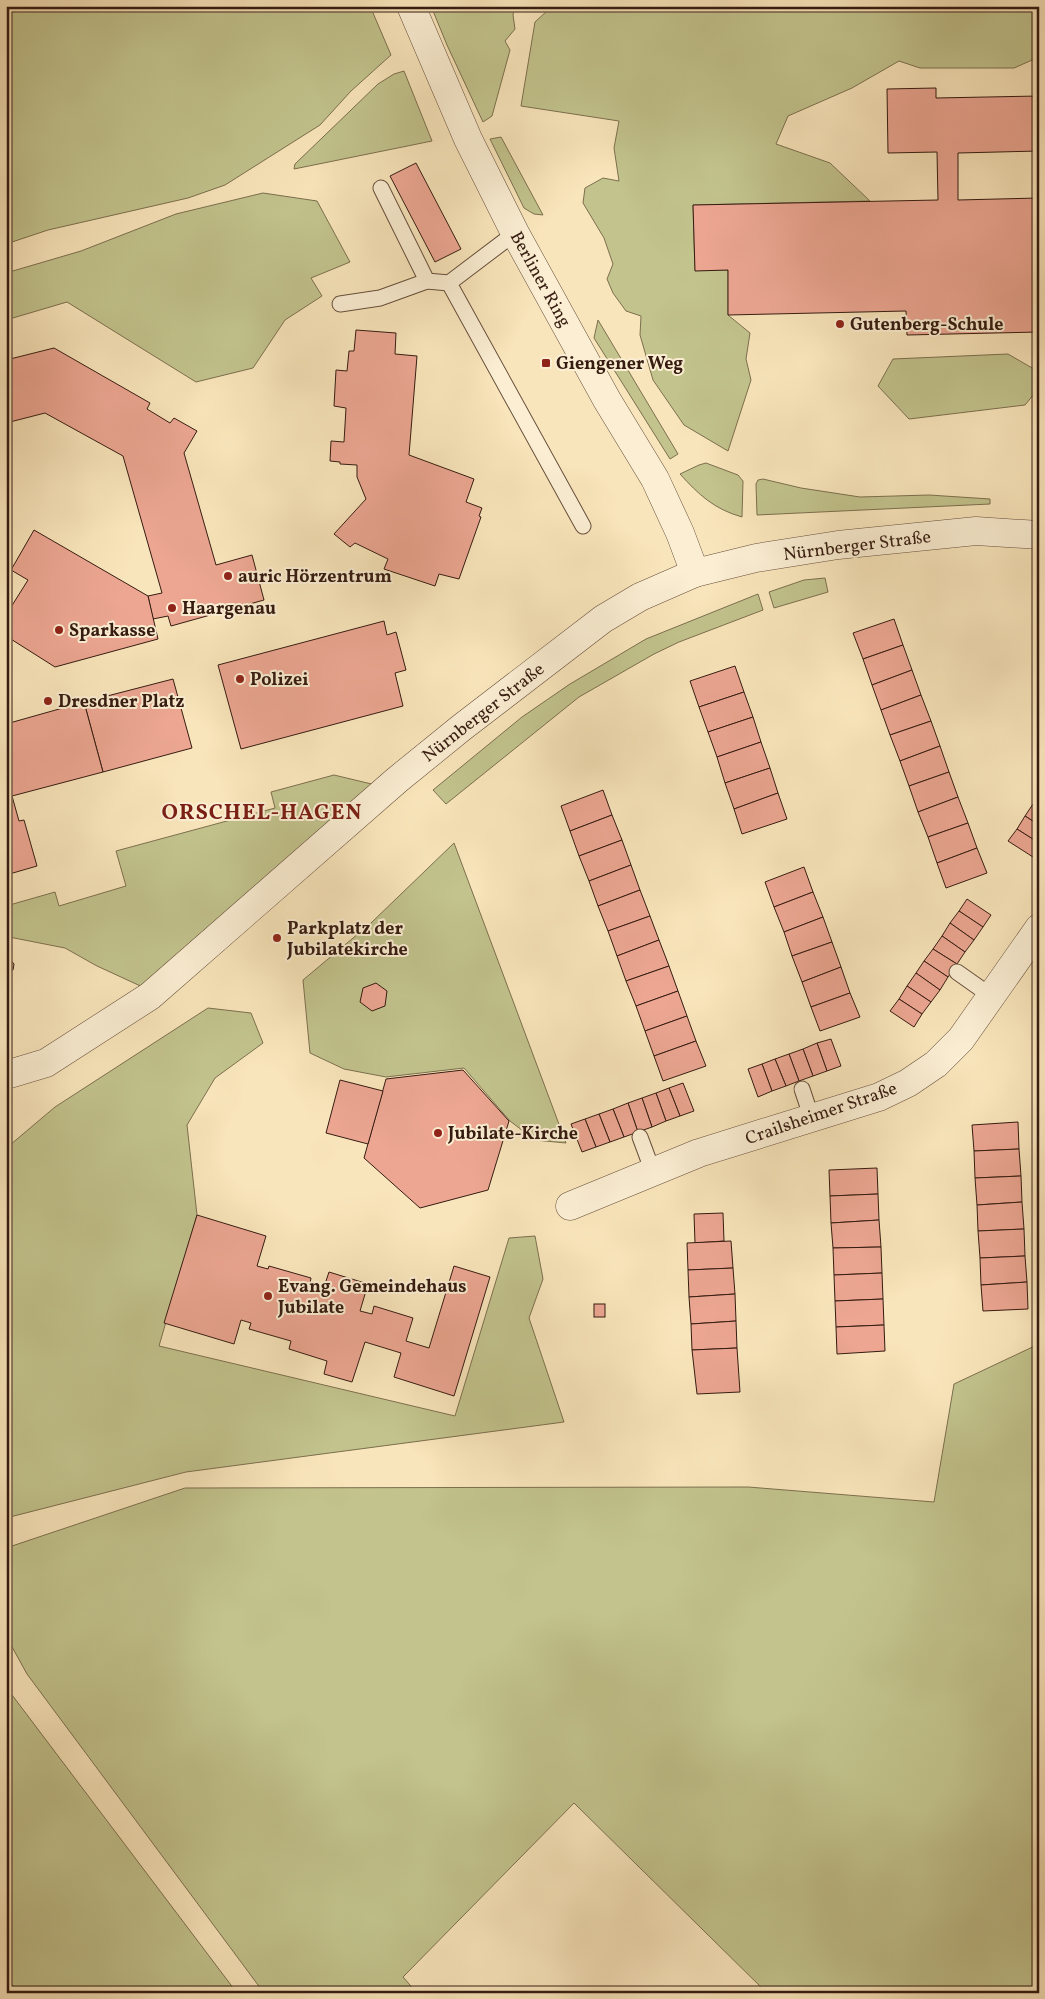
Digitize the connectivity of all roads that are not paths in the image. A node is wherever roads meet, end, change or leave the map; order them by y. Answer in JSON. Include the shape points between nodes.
{"nodes":[{"id":1,"x":411,"y":6,"type":"edge"},
{"id":2,"x":381,"y":188,"type":"dead end"},
{"id":3,"x":515,"y":233,"type":"junction"},
{"id":4,"x":428,"y":281,"type":"junction"},
{"id":5,"x":449,"y":284,"type":"junction"},
{"id":6,"x":340,"y":304,"type":"dead end"},
{"id":7,"x":583,"y":526,"type":"dead end"},
{"id":8,"x":1039,"y":535,"type":"edge"},
{"id":9,"x":696,"y":573,"type":"junction"},
{"id":10,"x":1039,"y":928,"type":"edge"},
{"id":11,"x":957,"y":972,"type":"dead end"},
{"id":12,"x":991,"y":996,"type":"junction"},
{"id":13,"x":6,"y":1075,"type":"edge"},
{"id":14,"x":802,"y":1089,"type":"dead end"},
{"id":15,"x":812,"y":1118,"type":"junction"},
{"id":16,"x":640,"y":1137,"type":"dead end"},
{"id":17,"x":653,"y":1172,"type":"junction"},
{"id":18,"x":570,"y":1206,"type":"dead end"}],
"edges":[{"from":1,"to":3,"type":"street","name":"Berliner Ring","via":[[468,139]]},
{"from":2,"to":4,"type":"lane"},
{"from":3,"to":5,"type":"lane"},
{"from":3,"to":9,"type":"street","name":"Berliner Ring","via":[[607,400],[655,479]]},
{"from":4,"to":5,"type":"lane"},
{"from":4,"to":6,"type":"lane","via":[[380,298]]},
{"from":5,"to":7,"type":"lane"},
{"from":8,"to":9,"type":"street","name":"Nürnberger Straße","via":[[976,531],[838,544],[756,558]]},
{"from":9,"to":13,"type":"street","name":"Nürnberger Straße","via":[[603,619],[477,716],[397,780],[150,996],[46,1063]]},
{"from":10,"to":12,"type":"street","name":"Crailsheimer Straße"},
{"from":11,"to":12,"type":"lane"},
{"from":12,"to":15,"type":"street","name":"Crailsheimer Straße","via":[[961,1039],[936,1064],[879,1097]]},
{"from":14,"to":15,"type":"lane"},
{"from":15,"to":17,"type":"street","name":"Crailsheimer Straße","via":[[699,1153]]},
{"from":16,"to":17,"type":"lane"},
{"from":17,"to":18,"type":"street","name":"Crailsheimer Straße"}]}
